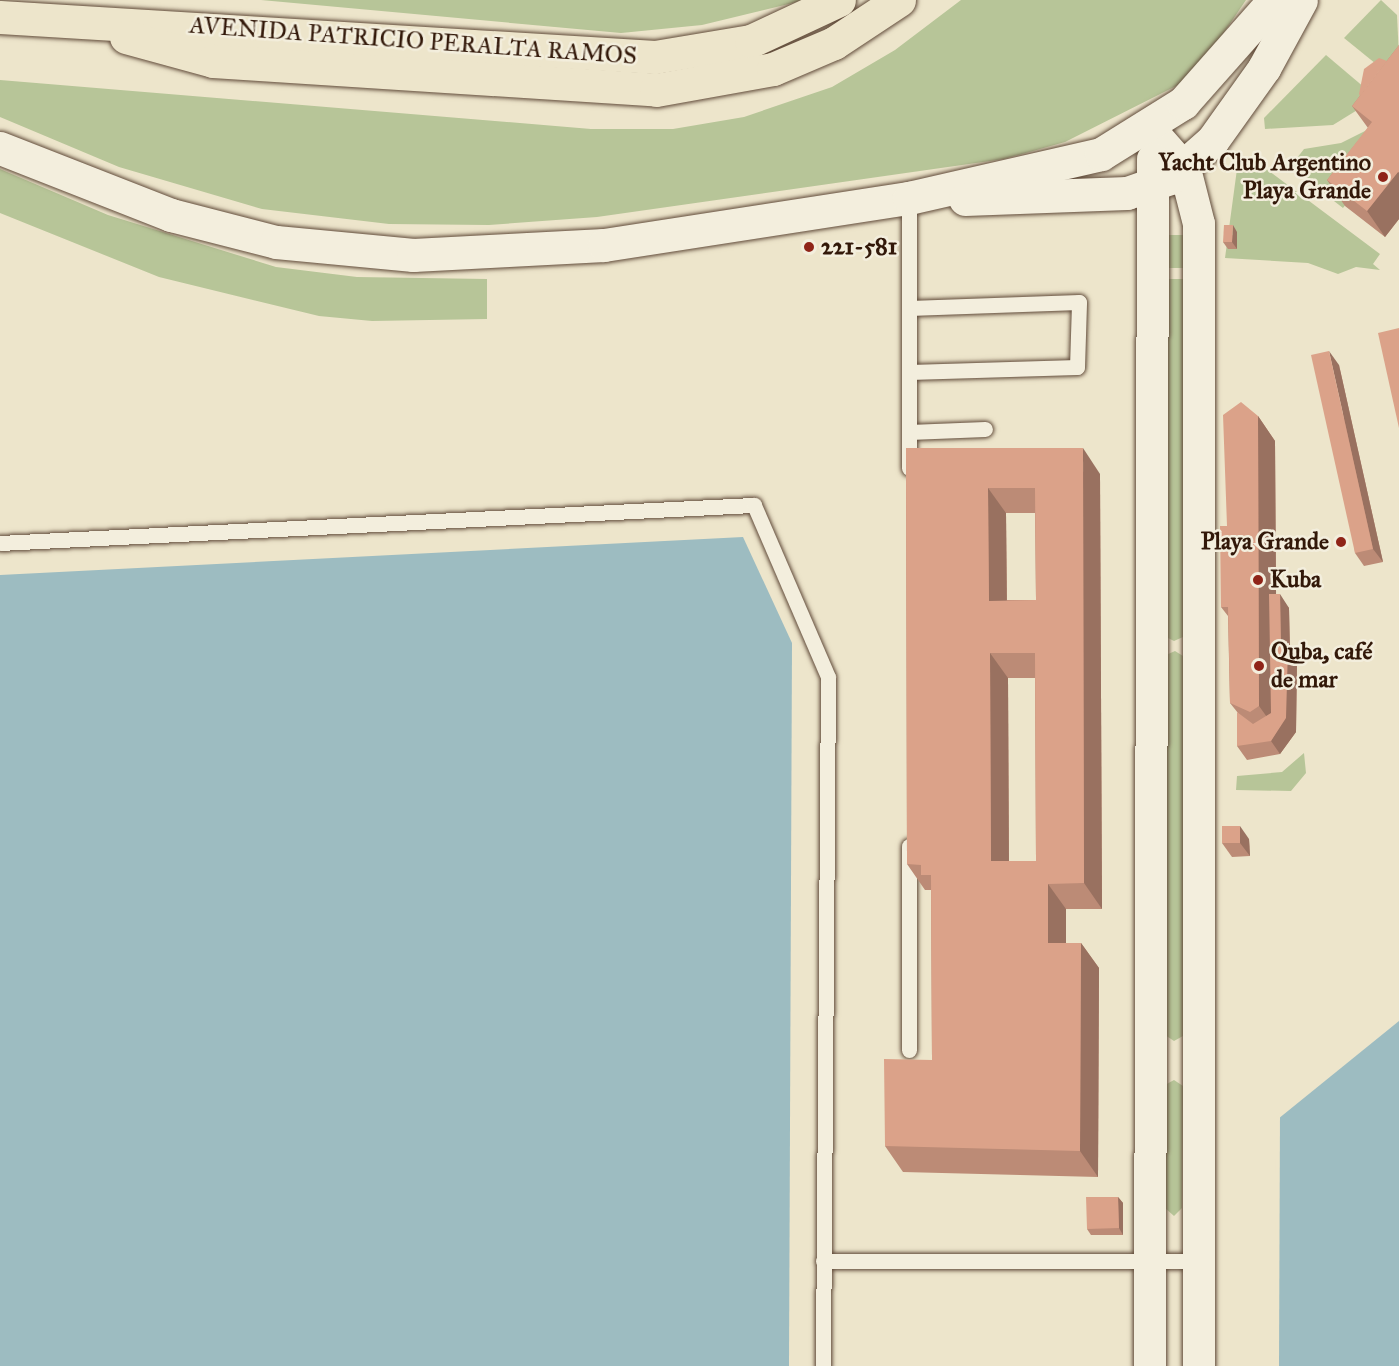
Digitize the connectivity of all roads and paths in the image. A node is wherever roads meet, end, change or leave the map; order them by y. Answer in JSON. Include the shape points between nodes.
{"nodes":[{"id":1,"x":839,"y":0,"type":"edge"},
{"id":2,"x":899,"y":0,"type":"edge"},
{"id":3,"x":1274,"y":0,"type":"edge"},
{"id":4,"x":1301,"y":0,"type":"edge"},
{"id":5,"x":0,"y":17,"type":"edge"},
{"id":6,"x":84,"y":26,"type":"junction"},
{"id":7,"x":1149,"y":128,"type":"junction"},
{"id":8,"x":0,"y":148,"type":"edge"},
{"id":9,"x":1185,"y":169,"type":"junction"},
{"id":10,"x":1156,"y":184,"type":"junction"},
{"id":11,"x":909,"y":198,"type":"junction"},
{"id":12,"x":909,"y":308,"type":"junction"},
{"id":13,"x":909,"y":372,"type":"junction"},
{"id":14,"x":985,"y":429,"type":"dead end"},
{"id":15,"x":909,"y":432,"type":"junction"},
{"id":16,"x":909,"y":491,"type":"edge"},
{"id":17,"x":0,"y":543,"type":"edge"},
{"id":18,"x":909,"y":824,"type":"edge"},
{"id":19,"x":909,"y":1050,"type":"dead end"},
{"id":20,"x":824,"y":1261,"type":"junction"},
{"id":21,"x":1152,"y":1261,"type":"junction"},
{"id":22,"x":1201,"y":1261,"type":"junction"},
{"id":23,"x":823,"y":1366,"type":"edge"},
{"id":24,"x":1150,"y":1366,"type":"edge"},
{"id":25,"x":1199,"y":1366,"type":"edge"}],
"edges":[{"from":1,"to":6,"type":"main road","name":"AVENIDA PATRICIO PERALTA RAMOS","via":[[751,40],[655,57],[587,56],[215,26]]},
{"from":2,"to":6,"type":"main road","name":"AVENIDA PATRICIO PERALTA RAMOS","via":[[834,43],[773,69],[656,90],[213,61]]},
{"from":3,"to":7,"type":"main road","via":[[1194,93]]},
{"from":4,"to":9,"type":"main road","via":[[1258,76]]},
{"from":5,"to":6,"type":"main road","name":"AVENIDA PATRICIO PERALTA RAMOS"},
{"from":7,"to":9,"type":"street"},
{"from":7,"to":10,"type":"street"},
{"from":7,"to":11,"type":"main road","via":[[1075,162]]},
{"from":8,"to":11,"type":"main road","via":[[112,195],[221,230],[327,249],[413,255],[604,245]]},
{"from":9,"to":10,"type":"main road"},
{"from":9,"to":22,"type":"street","via":[[1199,224],[1196,676]]},
{"from":10,"to":11,"type":"main road","via":[[1127,193]]},
{"from":10,"to":21,"type":"street"},
{"from":11,"to":12,"type":"lane"},
{"from":12,"to":13,"type":"lane"},
{"from":12,"to":13,"type":"lane","via":[[1079,302],[1077,367]]},
{"from":13,"to":15,"type":"lane"},
{"from":14,"to":15,"type":"lane"},
{"from":15,"to":16,"type":"lane"},
{"from":17,"to":20,"type":"lane","via":[[754,506],[828,677]]},
{"from":18,"to":19,"type":"lane"},
{"from":20,"to":21,"type":"lane"},
{"from":20,"to":23,"type":"lane"},
{"from":21,"to":22,"type":"lane"},
{"from":21,"to":24,"type":"street"},
{"from":22,"to":25,"type":"street"}]}
